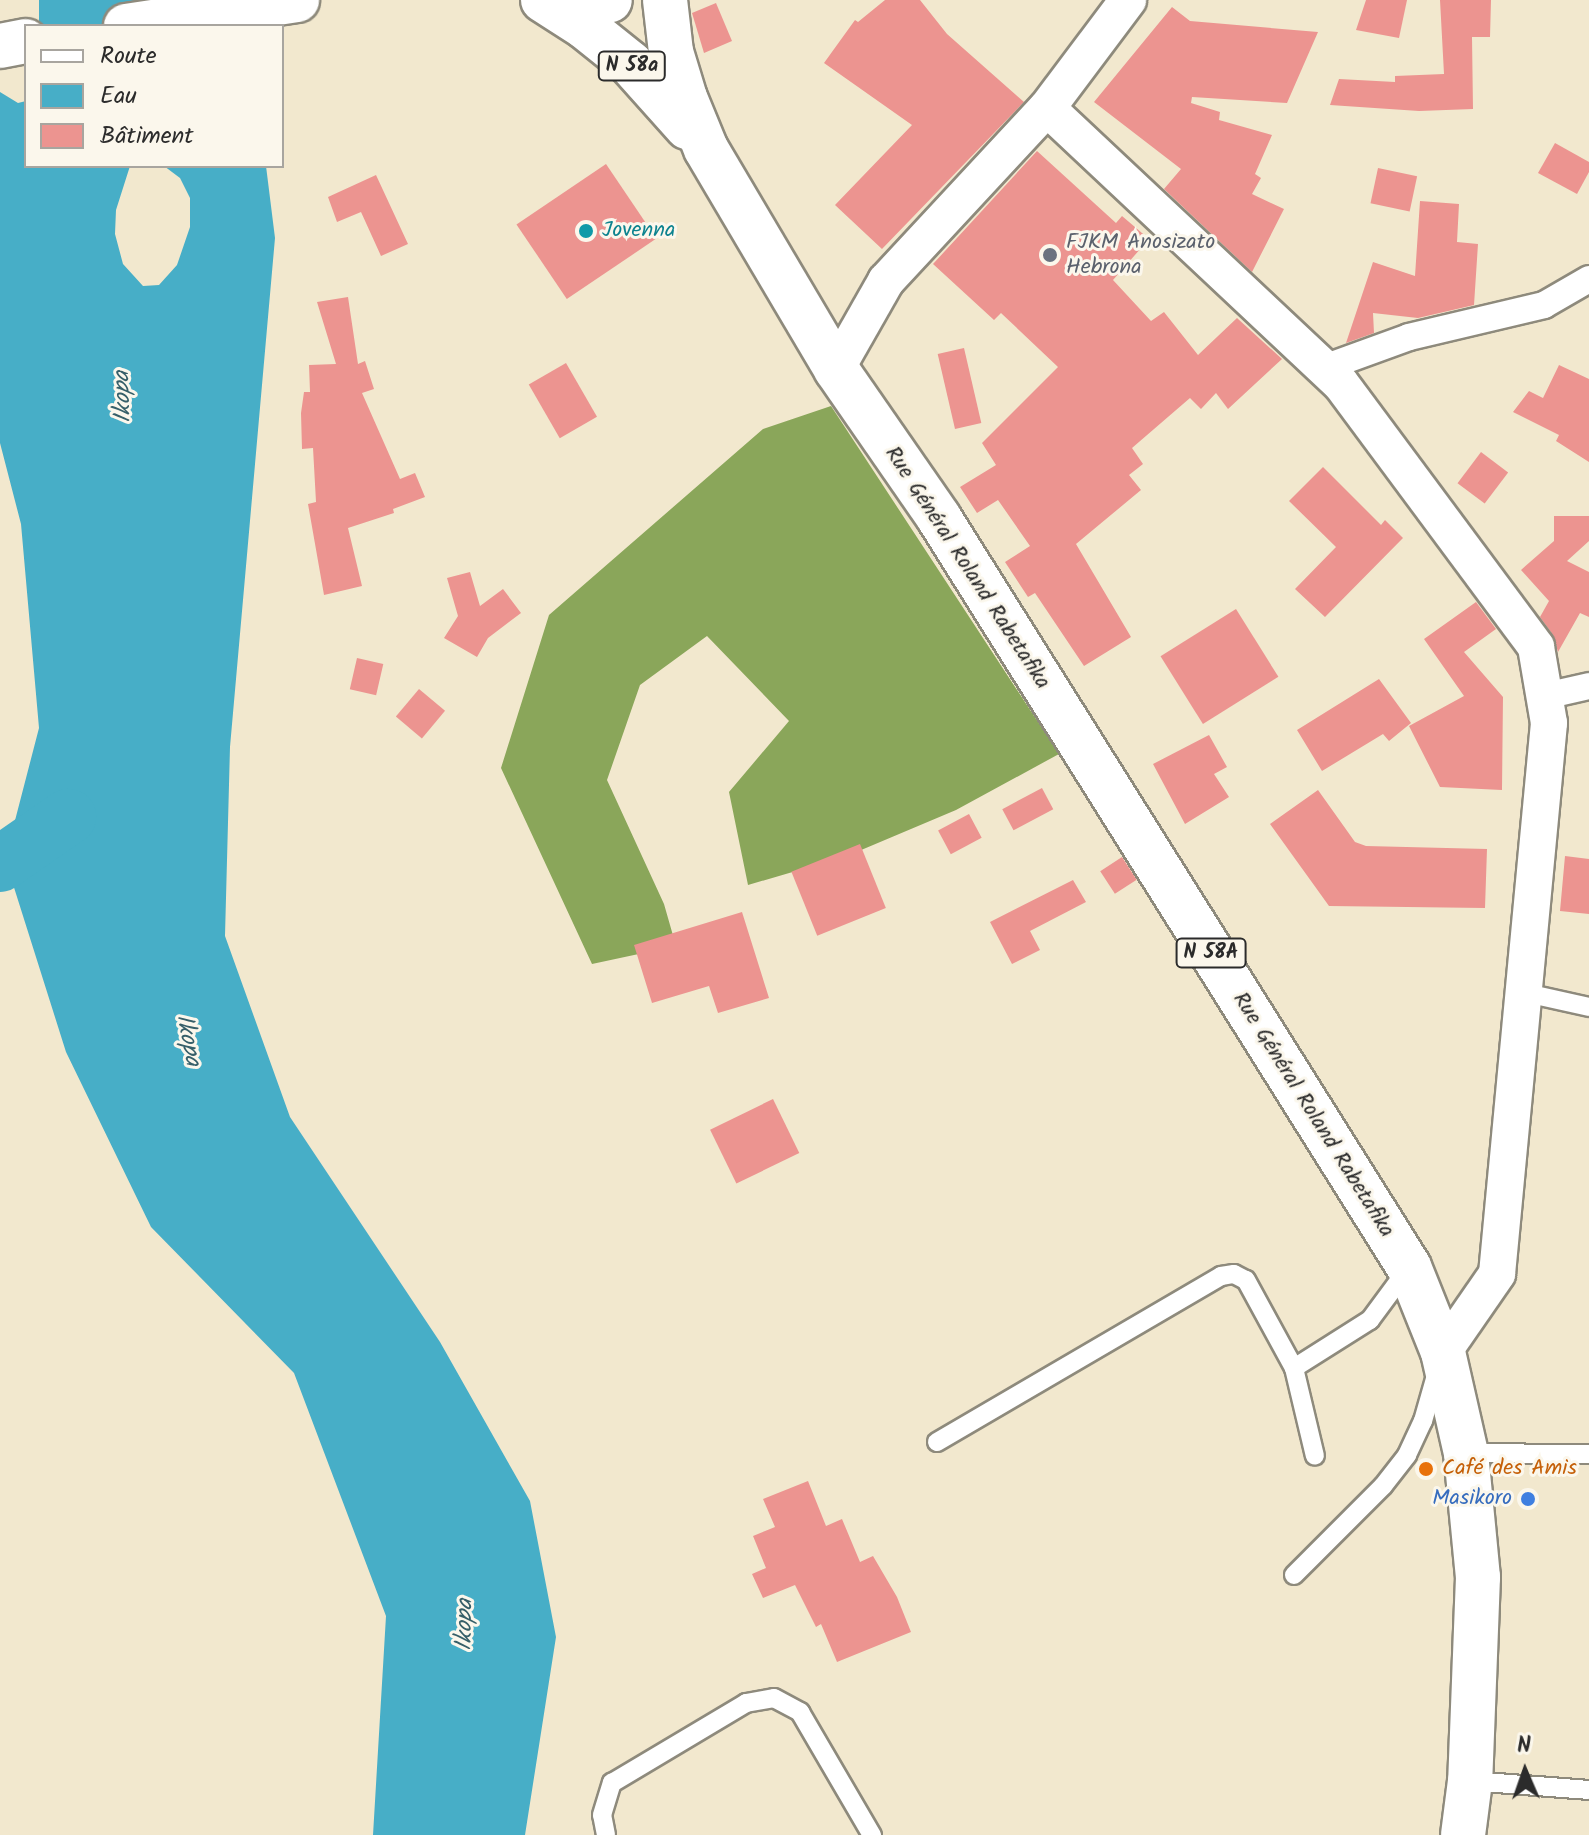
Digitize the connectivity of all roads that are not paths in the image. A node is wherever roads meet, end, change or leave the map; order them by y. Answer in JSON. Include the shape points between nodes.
{"nodes":[{"id":1,"x":543,"y":0,"type":"edge"},
{"id":2,"x":553,"y":0,"type":"edge"},
{"id":3,"x":610,"y":0,"type":"edge"},
{"id":4,"x":665,"y":0,"type":"edge"},
{"id":5,"x":1128,"y":0,"type":"edge"},
{"id":6,"x":287,"y":2,"type":"edge"},
{"id":7,"x":139,"y":24,"type":"edge"},
{"id":8,"x":24,"y":41,"type":"edge"},
{"id":9,"x":0,"y":46,"type":"edge"},
{"id":10,"x":1047,"y":108,"type":"junction"},
{"id":11,"x":706,"y":149,"type":"junction"},
{"id":12,"x":1589,"y":279,"type":"edge"},
{"id":13,"x":1324,"y":368,"type":"junction"},
{"id":14,"x":836,"y":369,"type":"junction"},
{"id":15,"x":1589,"y":686,"type":"edge"},
{"id":16,"x":1545,"y":696,"type":"junction"},
{"id":17,"x":1526,"y":993,"type":"junction"},
{"id":18,"x":1589,"y":1007,"type":"edge"},
{"id":19,"x":1409,"y":1267,"type":"junction"},
{"id":20,"x":1443,"y":1352,"type":"junction"},
{"id":21,"x":1294,"y":1368,"type":"junction"},
{"id":22,"x":937,"y":1442,"type":"dead end"},
{"id":23,"x":1466,"y":1453,"type":"junction"},
{"id":24,"x":1589,"y":1454,"type":"edge"},
{"id":25,"x":1315,"y":1456,"type":"dead end"},
{"id":26,"x":1294,"y":1575,"type":"dead end"},
{"id":27,"x":1470,"y":1781,"type":"junction"},
{"id":28,"x":1589,"y":1790,"type":"edge"},
{"id":29,"x":606,"y":1835,"type":"edge"},
{"id":30,"x":872,"y":1835,"type":"edge"},
{"id":31,"x":1463,"y":1835,"type":"edge"}],
"edges":[{"from":1,"to":11,"type":"main road","number":"N 58a","via":[[630,63]]},
{"from":2,"to":3,"type":"main road","via":[[572,5]]},
{"from":4,"to":11,"type":"main road","number":"N 58a","via":[[671,52]]},
{"from":5,"to":10,"type":"street"},
{"from":6,"to":7,"type":"main road"},
{"from":8,"to":9,"type":"main road"},
{"from":10,"to":13,"type":"street"},
{"from":10,"to":14,"type":"street","via":[[886,281]]},
{"from":11,"to":14,"type":"main road","name":"Rue Général Roland Rabetafika","number":"N 58A"},
{"from":12,"to":13,"type":"street","via":[[1544,305],[1409,337]]},
{"from":13,"to":16,"type":"street","via":[[1536,647]]},
{"from":14,"to":19,"type":"main road","name":"Rue Général Roland Rabetafika","number":"N 58A","via":[[939,518]]},
{"from":15,"to":16,"type":"street"},
{"from":16,"to":17,"type":"street","via":[[1549,723]]},
{"from":17,"to":18,"type":"lane"},
{"from":17,"to":20,"type":"street","via":[[1497,1274]]},
{"from":19,"to":20,"type":"main road","name":"Rue Général Roland Rabetafika","number":"N 58A"},
{"from":19,"to":21,"type":"lane","via":[[1370,1320]]},
{"from":20,"to":23,"type":"main road","name":"Rue Général Roland Rabetafika","number":"N 58A"},
{"from":20,"to":26,"type":"lane","via":[[1407,1455]]},
{"from":21,"to":22,"type":"lane","via":[[1246,1280],[1234,1274],[1221,1276]]},
{"from":21,"to":25,"type":"lane"},
{"from":23,"to":24,"type":"lane"},
{"from":23,"to":27,"type":"main road","name":"Rue Général Roland Rabetafika","number":"N 58A","via":[[1478,1577]]},
{"from":27,"to":28,"type":"lane"},
{"from":27,"to":31,"type":"main road","name":"Rue Général Roland Rabetafika","number":"N 58A"},
{"from":29,"to":30,"type":"lane","via":[[602,1815],[612,1783],[746,1703],[774,1698],[800,1712]]}]}
